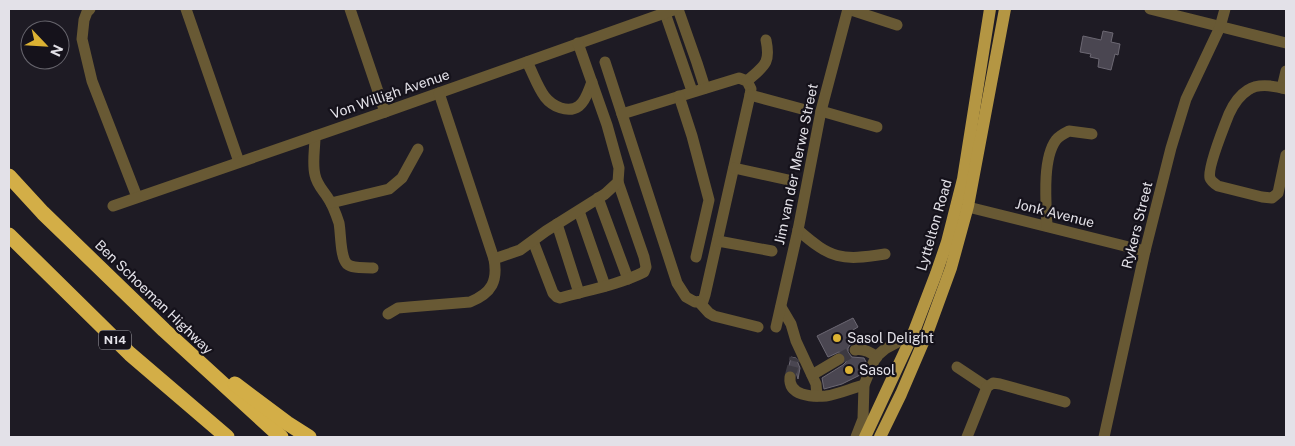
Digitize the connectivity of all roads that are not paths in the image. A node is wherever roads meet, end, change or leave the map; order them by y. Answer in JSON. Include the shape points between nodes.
{"nodes":[{"id":1,"x":90,"y":9,"type":"edge"},
{"id":2,"x":186,"y":9,"type":"edge"},
{"id":3,"x":350,"y":9,"type":"edge"},
{"id":4,"x":848,"y":9,"type":"edge"},
{"id":5,"x":990,"y":9,"type":"edge"},
{"id":6,"x":1005,"y":9,"type":"edge"},
{"id":7,"x":1139,"y":9,"type":"edge"},
{"id":8,"x":1151,"y":9,"type":"edge"},
{"id":9,"x":1225,"y":9,"type":"edge"},
{"id":10,"x":673,"y":10,"type":"edge"},
{"id":11,"x":897,"y":25,"type":"dead end"},
{"id":12,"x":1220,"y":27,"type":"junction"},
{"id":13,"x":766,"y":40,"type":"dead end"},
{"id":14,"x":578,"y":43,"type":"junction"},
{"id":15,"x":1286,"y":43,"type":"edge"},
{"id":16,"x":527,"y":62,"type":"junction"},
{"id":17,"x":605,"y":62,"type":"dead end"},
{"id":18,"x":1286,"y":71,"type":"edge"},
{"id":19,"x":748,"y":81,"type":"junction"},
{"id":20,"x":592,"y":82,"type":"junction"},
{"id":21,"x":705,"y":88,"type":"junction"},
{"id":22,"x":1284,"y":89,"type":"edge"},
{"id":23,"x":692,"y":92,"type":"junction"},
{"id":24,"x":439,"y":93,"type":"junction"},
{"id":25,"x":750,"y":95,"type":"junction"},
{"id":26,"x":679,"y":96,"type":"junction"},
{"id":27,"x":802,"y":109,"type":"dead end"},
{"id":28,"x":385,"y":112,"type":"junction"},
{"id":29,"x":821,"y":112,"type":"junction"},
{"id":30,"x":622,"y":114,"type":"junction"},
{"id":31,"x":877,"y":127,"type":"dead end"},
{"id":32,"x":1092,"y":134,"type":"dead end"},
{"id":33,"x":315,"y":136,"type":"junction"},
{"id":34,"x":418,"y":149,"type":"dead end"},
{"id":35,"x":1286,"y":156,"type":"edge"},
{"id":36,"x":240,"y":162,"type":"junction"},
{"id":37,"x":734,"y":168,"type":"junction"},
{"id":38,"x":9,"y":176,"type":"edge"},
{"id":39,"x":793,"y":181,"type":"dead end"},
{"id":40,"x":618,"y":182,"type":"junction"},
{"id":41,"x":137,"y":198,"type":"junction"},
{"id":42,"x":598,"y":198,"type":"junction"},
{"id":43,"x":331,"y":203,"type":"junction"},
{"id":44,"x":962,"y":205,"type":"junction"},
{"id":45,"x":113,"y":206,"type":"dead end"},
{"id":46,"x":579,"y":211,"type":"junction"},
{"id":47,"x":558,"y":224,"type":"junction"},
{"id":48,"x":1047,"y":226,"type":"junction"},
{"id":49,"x":798,"y":230,"type":"junction"},
{"id":50,"x":9,"y":235,"type":"edge"},
{"id":51,"x":534,"y":241,"type":"junction"},
{"id":52,"x":718,"y":241,"type":"junction"},
{"id":53,"x":772,"y":251,"type":"dead end"},
{"id":54,"x":1145,"y":251,"type":"junction"},
{"id":55,"x":885,"y":254,"type":"dead end"},
{"id":56,"x":696,"y":257,"type":"dead end"},
{"id":57,"x":494,"y":259,"type":"junction"},
{"id":58,"x":373,"y":268,"type":"dead end"},
{"id":59,"x":628,"y":279,"type":"junction"},
{"id":60,"x":605,"y":286,"type":"junction"},
{"id":61,"x":580,"y":293,"type":"junction"},
{"id":62,"x":699,"y":302,"type":"junction"},
{"id":63,"x":781,"y":307,"type":"junction"},
{"id":64,"x":388,"y":314,"type":"dead end"},
{"id":65,"x":758,"y":327,"type":"dead end"},
{"id":66,"x":776,"y":327,"type":"dead end"},
{"id":67,"x":164,"y":330,"type":"junction"},
{"id":68,"x":913,"y":334,"type":"junction"},
{"id":69,"x":799,"y":346,"type":"junction"},
{"id":70,"x":855,"y":350,"type":"dead end"},
{"id":71,"x":130,"y":354,"type":"junction"},
{"id":72,"x":877,"y":357,"type":"junction"},
{"id":73,"x":795,"y":358,"type":"tunnel mouth"},
{"id":74,"x":839,"y":359,"type":"tunnel mouth"},
{"id":75,"x":957,"y":367,"type":"dead end"},
{"id":76,"x":812,"y":375,"type":"junction"},
{"id":77,"x":790,"y":377,"type":"dead end"},
{"id":78,"x":864,"y":385,"type":"junction"},
{"id":79,"x":987,"y":387,"type":"junction"},
{"id":80,"x":817,"y":396,"type":"junction"},
{"id":81,"x":1065,"y":402,"type":"dead end"},
{"id":82,"x":220,"y":437,"type":"edge"},
{"id":83,"x":227,"y":437,"type":"edge"},
{"id":84,"x":281,"y":437,"type":"edge"},
{"id":85,"x":308,"y":437,"type":"edge"},
{"id":86,"x":856,"y":437,"type":"edge"},
{"id":87,"x":865,"y":437,"type":"edge"},
{"id":88,"x":880,"y":437,"type":"edge"},
{"id":89,"x":967,"y":437,"type":"edge"},
{"id":90,"x":1104,"y":437,"type":"edge"}],
"edges":[{"from":1,"to":41,"type":"street","via":[[84,20],[82,40],[92,81]]},
{"from":2,"to":36,"type":"street"},
{"from":3,"to":28,"type":"street"},
{"from":4,"to":11,"type":"street"},
{"from":4,"to":29,"type":"street","name":"Jim van der Merwe Street"},
{"from":5,"to":44,"type":"main road","name":"Lyttelton Road","via":[[963,179]]},
{"from":6,"to":44,"type":"main road","name":"Lyttelton Road"},
{"from":7,"to":8,"type":"street"},
{"from":8,"to":12,"type":"street"},
{"from":9,"to":12,"type":"street","name":"Rykers Street"},
{"from":10,"to":14,"type":"street","name":"Von Willigh Avenue"},
{"from":10,"to":21,"type":"street"},
{"from":10,"to":23,"type":"street"},
{"from":12,"to":15,"type":"street"},
{"from":12,"to":54,"type":"street","name":"Rykers Street","via":[[1181,114]]},
{"from":13,"to":19,"type":"street","via":[[768,52],[764,65]]},
{"from":14,"to":16,"type":"street","name":"Von Willigh Avenue"},
{"from":14,"to":20,"type":"street"},
{"from":16,"to":20,"type":"street","via":[[546,99],[565,110],[579,106]]},
{"from":16,"to":24,"type":"street","name":"Von Willigh Avenue"},
{"from":17,"to":30,"type":"street"},
{"from":18,"to":22,"type":"street"},
{"from":19,"to":21,"type":"street","via":[[739,78]]},
{"from":19,"to":25,"type":"street"},
{"from":20,"to":40,"type":"street","via":[[620,168]]},
{"from":21,"to":23,"type":"street"},
{"from":22,"to":35,"type":"street","via":[[1260,86],[1247,90],[1238,98],[1210,167],[1210,177],[1218,186],[1272,198],[1278,193]]},
{"from":23,"to":26,"type":"street"},
{"from":24,"to":28,"type":"street","name":"Von Willigh Avenue"},
{"from":24,"to":57,"type":"street"},
{"from":25,"to":27,"type":"street"},
{"from":25,"to":37,"type":"street"},
{"from":26,"to":30,"type":"street"},
{"from":26,"to":56,"type":"street","via":[[709,200]]},
{"from":28,"to":33,"type":"street","name":"Von Willigh Avenue"},
{"from":29,"to":31,"type":"street"},
{"from":29,"to":49,"type":"street","name":"Jim van der Merwe Street"},
{"from":30,"to":62,"type":"street","via":[[676,283],[686,298]]},
{"from":32,"to":48,"type":"street","via":[[1069,130],[1056,140],[1049,156],[1045,182]]},
{"from":33,"to":36,"type":"street","name":"Von Willigh Avenue"},
{"from":33,"to":43,"type":"street","via":[[315,178]]},
{"from":34,"to":43,"type":"street","via":[[402,178],[389,189]]},
{"from":36,"to":41,"type":"street","name":"Von Willigh Avenue"},
{"from":37,"to":39,"type":"street"},
{"from":37,"to":52,"type":"street"},
{"from":38,"to":67,"type":"highway","name":"Ben Schoeman Highway"},
{"from":40,"to":42,"type":"street"},
{"from":40,"to":59,"type":"street","via":[[646,267],[644,272]]},
{"from":41,"to":45,"type":"street","name":"Von Willigh Avenue"},
{"from":42,"to":46,"type":"street"},
{"from":42,"to":59,"type":"street"},
{"from":43,"to":58,"type":"street","via":[[339,223],[345,263],[352,267]]},
{"from":44,"to":48,"type":"street","name":"Jonk Avenue"},
{"from":44,"to":68,"type":"main road","name":"Lyttelton Road"},
{"from":44,"to":88,"type":"main road","name":"Lyttelton Road","via":[[951,268],[928,331]]},
{"from":46,"to":47,"type":"street"},
{"from":46,"to":60,"type":"street"},
{"from":47,"to":51,"type":"street"},
{"from":47,"to":61,"type":"street"},
{"from":48,"to":54,"type":"street","name":"Jonk Avenue"},
{"from":49,"to":55,"type":"street","via":[[830,254],[860,258]]},
{"from":49,"to":63,"type":"street","name":"Jim van der Merwe Street"},
{"from":50,"to":71,"type":"highway","number":"N14"},
{"from":51,"to":57,"type":"street"},
{"from":51,"to":61,"type":"street","via":[[553,293],[560,298]]},
{"from":52,"to":53,"type":"street"},
{"from":52,"to":62,"type":"street","via":[[705,295]]},
{"from":54,"to":90,"type":"street","name":"Rykers Street"},
{"from":57,"to":64,"type":"street","via":[[494,281],[478,299],[398,308]]},
{"from":59,"to":60,"type":"street"},
{"from":60,"to":61,"type":"street"},
{"from":62,"to":65,"type":"street","via":[[714,316]]},
{"from":63,"to":66,"type":"street","name":"Jim van der Merwe Street"},
{"from":63,"to":69,"type":"street"},
{"from":67,"to":84,"type":"highway","name":"Ben Schoeman Highway"},
{"from":67,"to":85,"type":"highway"},
{"from":68,"to":72,"type":"street"},
{"from":68,"to":87,"type":"main road","name":"Lyttelton Road"},
{"from":69,"to":73,"type":"street"},
{"from":69,"to":76,"type":"street"},
{"from":70,"to":72,"type":"street","via":[[867,351]]},
{"from":71,"to":82,"type":"highway"},
{"from":71,"to":83,"type":"highway","number":"N14"},
{"from":72,"to":78,"type":"street"},
{"from":74,"to":76,"type":"street"},
{"from":75,"to":79,"type":"street"},
{"from":76,"to":80,"type":"street"},
{"from":77,"to":80,"type":"street","via":[[790,386],[795,391]]},
{"from":78,"to":80,"type":"street","via":[[828,396]]},
{"from":78,"to":86,"type":"street","via":[[863,419]]},
{"from":79,"to":81,"type":"street","via":[[993,383],[1000,384]]},
{"from":79,"to":89,"type":"street"}]}
